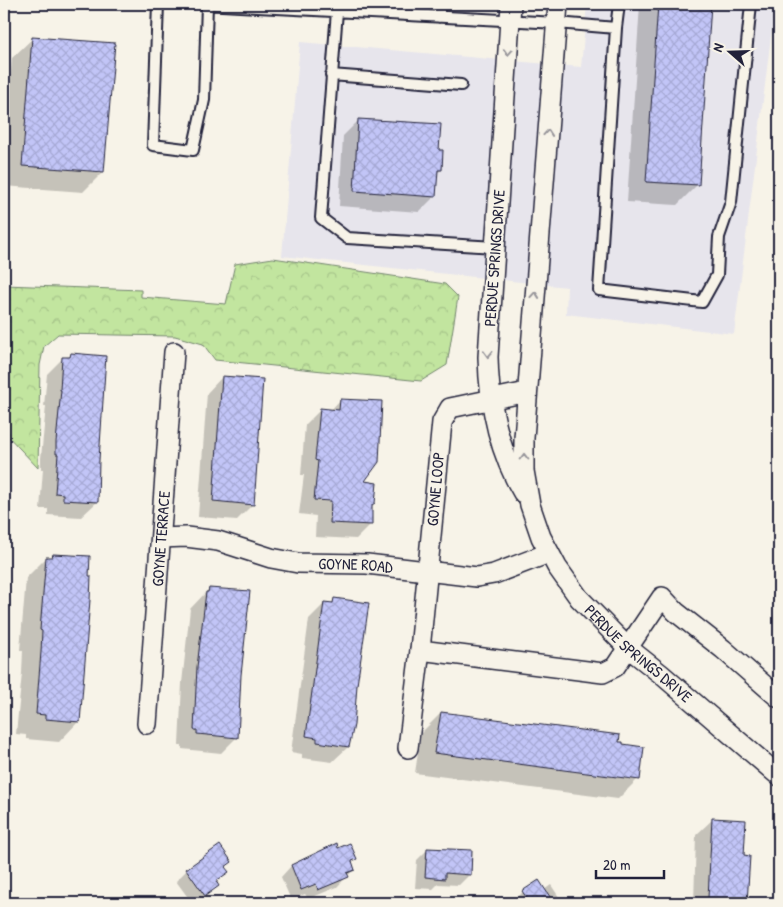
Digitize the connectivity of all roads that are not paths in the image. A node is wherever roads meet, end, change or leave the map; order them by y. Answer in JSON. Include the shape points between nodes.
{"nodes":[{"id":1,"x":158,"y":4,"type":"edge"},
{"id":2,"x":205,"y":4,"type":"edge"},
{"id":3,"x":439,"y":4,"type":"edge"},
{"id":4,"x":558,"y":4,"type":"edge"},
{"id":5,"x":619,"y":4,"type":"edge"},
{"id":6,"x":751,"y":4,"type":"edge"},
{"id":7,"x":337,"y":11,"type":"junction"},
{"id":8,"x":510,"y":12,"type":"edge"},
{"id":9,"x":438,"y":17,"type":"junction"},
{"id":10,"x":557,"y":23,"type":"junction"},
{"id":11,"x":616,"y":28,"type":"junction"},
{"id":12,"x":331,"y":75,"type":"junction"},
{"id":13,"x":461,"y":85,"type":"dead end"},
{"id":14,"x":495,"y":247,"type":"junction"},
{"id":15,"x":174,"y":352,"type":"dead end"},
{"id":16,"x":527,"y":392,"type":"junction"},
{"id":17,"x":491,"y":399,"type":"junction"},
{"id":18,"x":530,"y":505,"type":"junction"},
{"id":19,"x":160,"y":538,"type":"junction"},
{"id":20,"x":549,"y":553,"type":"junction"},
{"id":21,"x":428,"y":571,"type":"junction"},
{"id":22,"x":627,"y":647,"type":"junction"},
{"id":23,"x":420,"y":650,"type":"junction"},
{"id":24,"x":779,"y":698,"type":"edge"},
{"id":25,"x":147,"y":724,"type":"dead end"},
{"id":26,"x":408,"y":748,"type":"dead end"},
{"id":27,"x":779,"y":776,"type":"edge"}],
"edges":[{"from":1,"to":2,"type":"lane","via":[[154,146],[193,150],[204,100]]},
{"from":2,"to":7,"type":"lane"},
{"from":3,"to":9,"type":"lane"},
{"from":4,"to":10,"type":"street","name":"PERDUE SPRINGS DRIVE"},
{"from":5,"to":11,"type":"lane"},
{"from":6,"to":11,"type":"lane","via":[[731,202],[719,237],[717,274],[702,302],[599,290]]},
{"from":7,"to":9,"type":"lane"},
{"from":7,"to":12,"type":"lane"},
{"from":8,"to":9,"type":"lane"},
{"from":8,"to":10,"type":"lane"},
{"from":8,"to":14,"type":"street","name":"PERDUE SPRINGS DRIVE","one_way":true},
{"from":10,"to":11,"type":"lane"},
{"from":16,"to":10,"type":"street","name":"PERDUE SPRINGS DRIVE","one_way":true},
{"from":12,"to":13,"type":"lane"},
{"from":12,"to":14,"type":"lane","via":[[321,218],[347,238]]},
{"from":14,"to":17,"type":"street","name":"PERDUE SPRINGS DRIVE","one_way":true,"via":[[488,357]]},
{"from":15,"to":19,"type":"street","name":"GOYNE TERRACE"},
{"from":16,"to":17,"type":"street","name":"GOYNE LOOP"},
{"from":18,"to":16,"type":"street","name":"PERDUE SPRINGS DRIVE","one_way":true,"via":[[524,471]]},
{"from":17,"to":18,"type":"street","name":"PERDUE SPRINGS DRIVE","via":[[503,450]]},
{"from":17,"to":21,"type":"street","name":"GOYNE LOOP","via":[[450,408],[442,422]]},
{"from":18,"to":20,"type":"street","name":"PERDUE SPRINGS DRIVE"},
{"from":19,"to":21,"type":"street","name":"GOYNE ROAD","via":[[218,541],[298,563],[367,564]]},
{"from":19,"to":25,"type":"street","name":"GOYNE TERRACE"},
{"from":20,"to":21,"type":"street","name":"GOYNE ROAD","via":[[494,574],[477,577]]},
{"from":20,"to":22,"type":"street","name":"PERDUE SPRINGS DRIVE","via":[[580,598]]},
{"from":21,"to":23,"type":"street","name":"GOYNE LOOP"},
{"from":22,"to":23,"type":"street","via":[[614,667],[603,673]]},
{"from":22,"to":24,"type":"street","via":[[662,597]]},
{"from":22,"to":27,"type":"street","name":"PERDUE SPRINGS DRIVE"},
{"from":23,"to":26,"type":"street","name":"GOYNE LOOP"}]}
